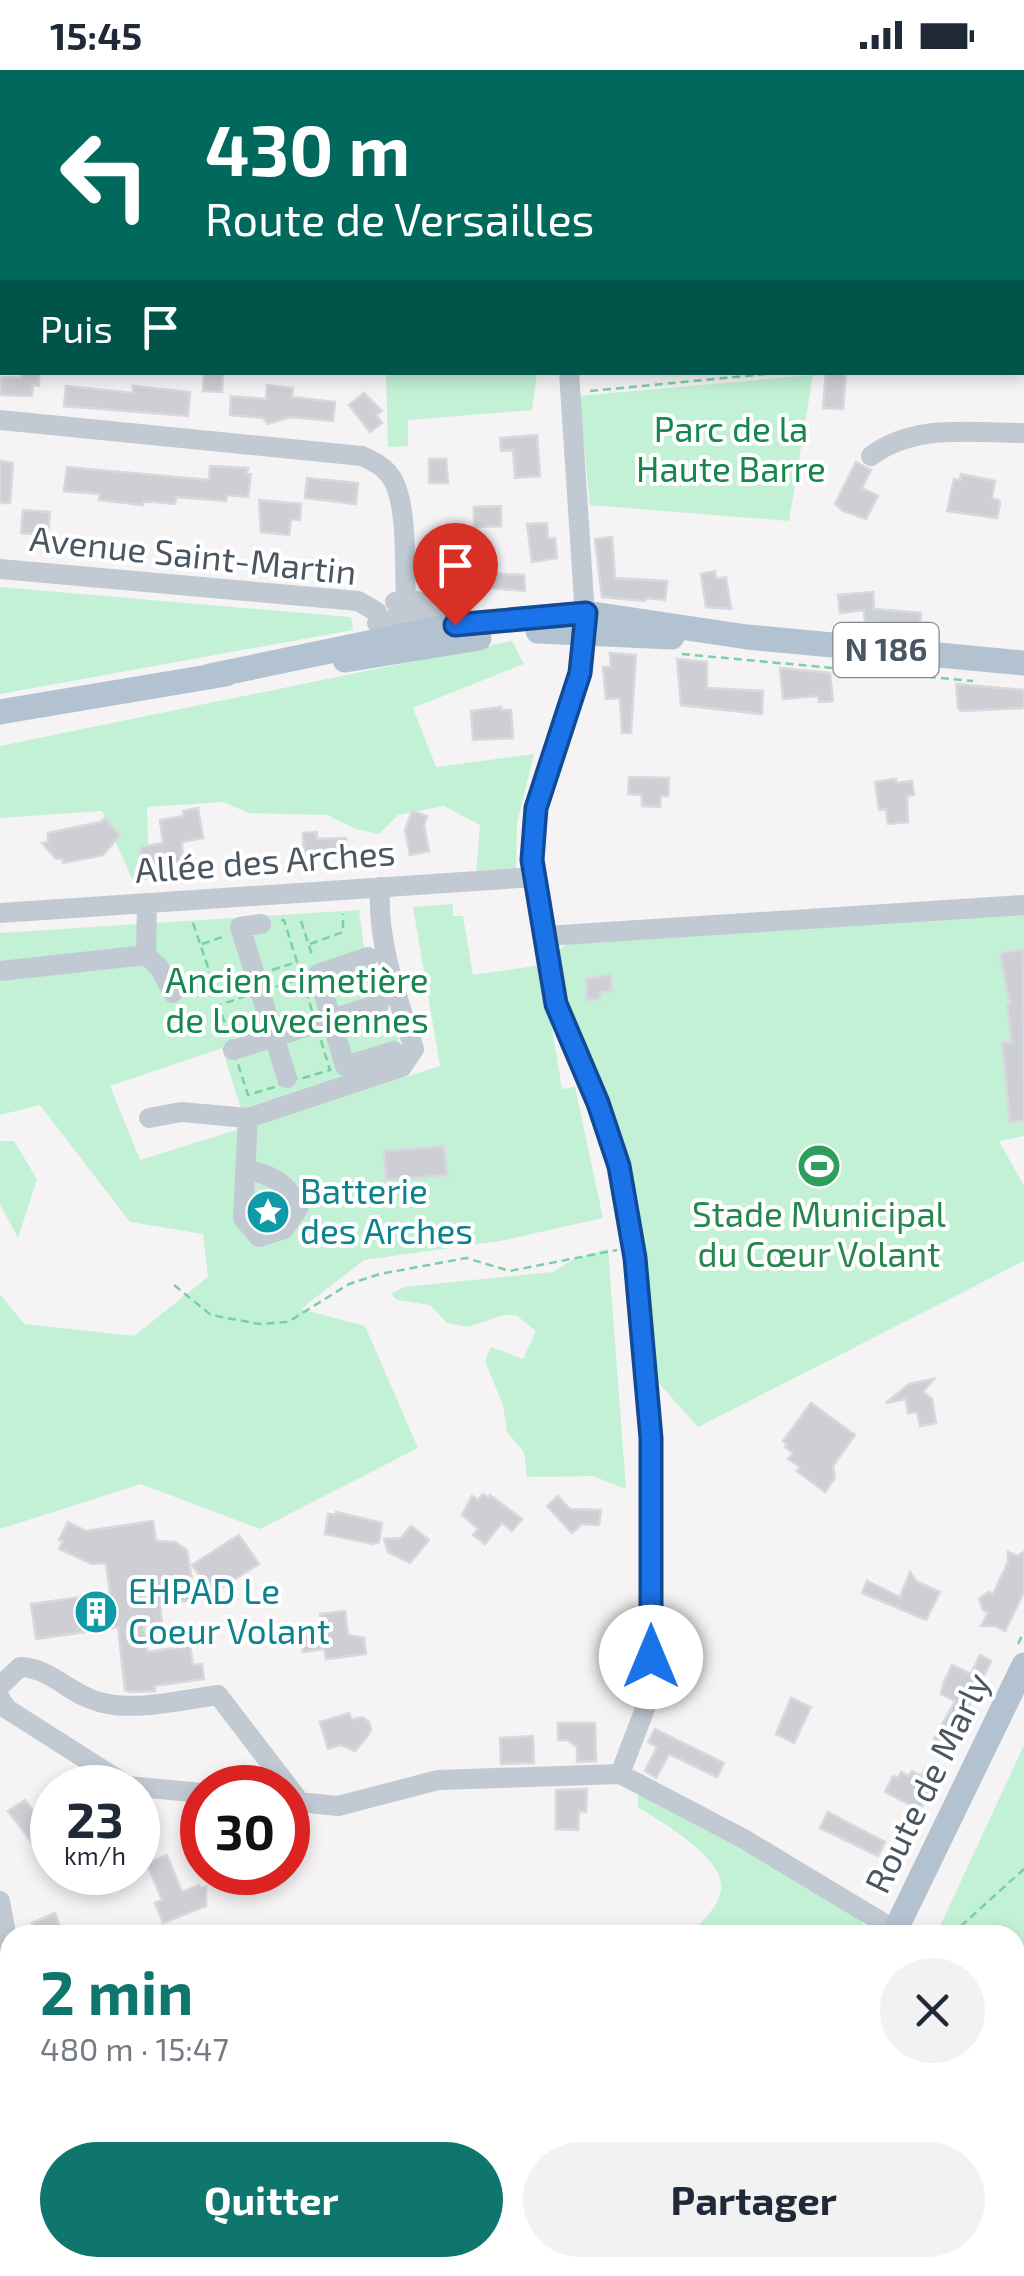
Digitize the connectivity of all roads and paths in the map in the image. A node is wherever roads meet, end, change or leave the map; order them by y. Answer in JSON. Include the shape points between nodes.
{"nodes":[{"id":1,"x":729,"y":375,"type":"edge"},
{"id":2,"x":570,"y":383,"type":"edge"},
{"id":3,"x":0,"y":420,"type":"edge"},
{"id":4,"x":1024,"y":434,"type":"edge"},
{"id":5,"x":871,"y":456,"type":"dead end"},
{"id":6,"x":0,"y":570,"type":"edge"},
{"id":7,"x":406,"y":598,"type":"junction"},
{"id":8,"x":445,"y":618,"type":"junction"},
{"id":9,"x":586,"y":622,"type":"junction"},
{"id":10,"x":382,"y":632,"type":"junction"},
{"id":11,"x":672,"y":654,"type":"dead end"},
{"id":12,"x":1024,"y":663,"type":"edge"},
{"id":13,"x":985,"y":682,"type":"dead end"},
{"id":14,"x":0,"y":712,"type":"edge"},
{"id":15,"x":535,"y":877,"type":"junction"},
{"id":16,"x":380,"y":887,"type":"junction"},
{"id":17,"x":147,"y":903,"type":"junction"},
{"id":18,"x":1024,"y":904,"type":"edge"},
{"id":19,"x":0,"y":913,"type":"edge"},
{"id":20,"x":342,"y":914,"type":"dead end"},
{"id":21,"x":302,"y":921,"type":"dead end"},
{"id":22,"x":251,"y":927,"type":"joint"},
{"id":23,"x":546,"y":936,"type":"junction"},
{"id":24,"x":309,"y":944,"type":"junction"},
{"id":25,"x":200,"y":945,"type":"dead end"},
{"id":26,"x":146,"y":955,"type":"junction"},
{"id":27,"x":368,"y":957,"type":"dead end"},
{"id":28,"x":0,"y":971,"type":"edge"},
{"id":29,"x":318,"y":974,"type":"junction"},
{"id":30,"x":173,"y":993,"type":"dead end"},
{"id":31,"x":379,"y":1004,"type":"dead end"},
{"id":32,"x":332,"y":1019,"type":"junction"},
{"id":33,"x":274,"y":1037,"type":"junction"},
{"id":34,"x":233,"y":1050,"type":"dead end"},
{"id":35,"x":394,"y":1051,"type":"dead end"},
{"id":36,"x":287,"y":1078,"type":"dead end"},
{"id":37,"x":149,"y":1118,"type":"dead end"},
{"id":38,"x":248,"y":1118,"type":"junction"},
{"id":39,"x":245,"y":1169,"type":"dead end"},
{"id":40,"x":633,"y":1246,"type":"junction"},
{"id":41,"x":174,"y":1285,"type":"dead end"},
{"id":42,"x":1024,"y":1665,"type":"edge"},
{"id":43,"x":0,"y":1686,"type":"edge"},
{"id":44,"x":0,"y":1698,"type":"edge"},
{"id":45,"x":267,"y":1765,"type":"edge"},
{"id":46,"x":620,"y":1774,"type":"junction"},
{"id":47,"x":180,"y":1791,"type":"edge"},
{"id":48,"x":310,"y":1803,"type":"edge"},
{"id":49,"x":1024,"y":1868,"type":"edge"},
{"id":50,"x":881,"y":1925,"type":"edge"},
{"id":51,"x":898,"y":1925,"type":"edge"},
{"id":52,"x":962,"y":1925,"type":"edge"}],
"edges":[{"from":1,"to":2,"type":"path"},
{"from":2,"to":9,"type":"street"},
{"from":3,"to":7,"type":"street","via":[[362,456],[381,465],[400,500]]},
{"from":4,"to":5,"type":"street","via":[[926,432]]},
{"from":6,"to":10,"type":"street","name":"Avenue Saint-Martin","via":[[358,601]]},
{"from":7,"to":8,"type":"street"},
{"from":7,"to":10,"type":"street"},
{"from":8,"to":9,"type":"main road","number":"N 186"},
{"from":8,"to":10,"type":"main road","number":"N 186"},
{"from":9,"to":10,"type":"main road","number":"N 186","via":[[525,630]]},
{"from":9,"to":12,"type":"main road","number":"N 186"},
{"from":9,"to":15,"type":"street","via":[[576,687],[536,808]]},
{"from":10,"to":14,"type":"main road","number":"N 186","via":[[210,676]]},
{"from":11,"to":13,"type":"path"},
{"from":15,"to":16,"type":"street","name":"Allée des Arches"},
{"from":15,"to":23,"type":"street"},
{"from":16,"to":17,"type":"street","name":"Allée des Arches"},
{"from":16,"to":38,"type":"street","via":[[382,946],[414,1049],[402,1067]]},
{"from":17,"to":19,"type":"street","name":"Allée des Arches"},
{"from":17,"to":26,"type":"street"},
{"from":18,"to":23,"type":"street"},
{"from":20,"to":24,"type":"path","via":[[343,932]]},
{"from":21,"to":24,"type":"path"},
{"from":22,"to":25,"type":"path"},
{"from":22,"to":33,"type":"street"},
{"from":23,"to":40,"type":"street","via":[[556,1004],[619,1166]]},
{"from":24,"to":29,"type":"path"},
{"from":26,"to":28,"type":"street"},
{"from":26,"to":30,"type":"street"},
{"from":27,"to":29,"type":"street"},
{"from":29,"to":32,"type":"street"},
{"from":31,"to":32,"type":"street"},
{"from":32,"to":33,"type":"street"},
{"from":32,"to":35,"type":"street","via":[[345,1066]]},
{"from":33,"to":34,"type":"street"},
{"from":33,"to":36,"type":"street"},
{"from":37,"to":38,"type":"street","via":[[181,1112]]},
{"from":38,"to":39,"type":"street"},
{"from":40,"to":41,"type":"path","via":[[510,1271],[466,1258],[380,1274],[349,1284],[288,1322],[211,1315]]},
{"from":40,"to":46,"type":"street","via":[[651,1438],[651,1694]]},
{"from":42,"to":51,"type":"main road","name":"Route de Marly"},
{"from":43,"to":45,"type":"street","via":[[20,1667],[39,1668],[94,1701],[122,1706],[218,1696]]},
{"from":44,"to":47,"type":"street","via":[[7,1709],[128,1786]]},
{"from":46,"to":48,"type":"street","via":[[438,1780],[338,1806]]},
{"from":46,"to":50,"type":"street","via":[[744,1839]]},
{"from":49,"to":52,"type":"path"}]}
